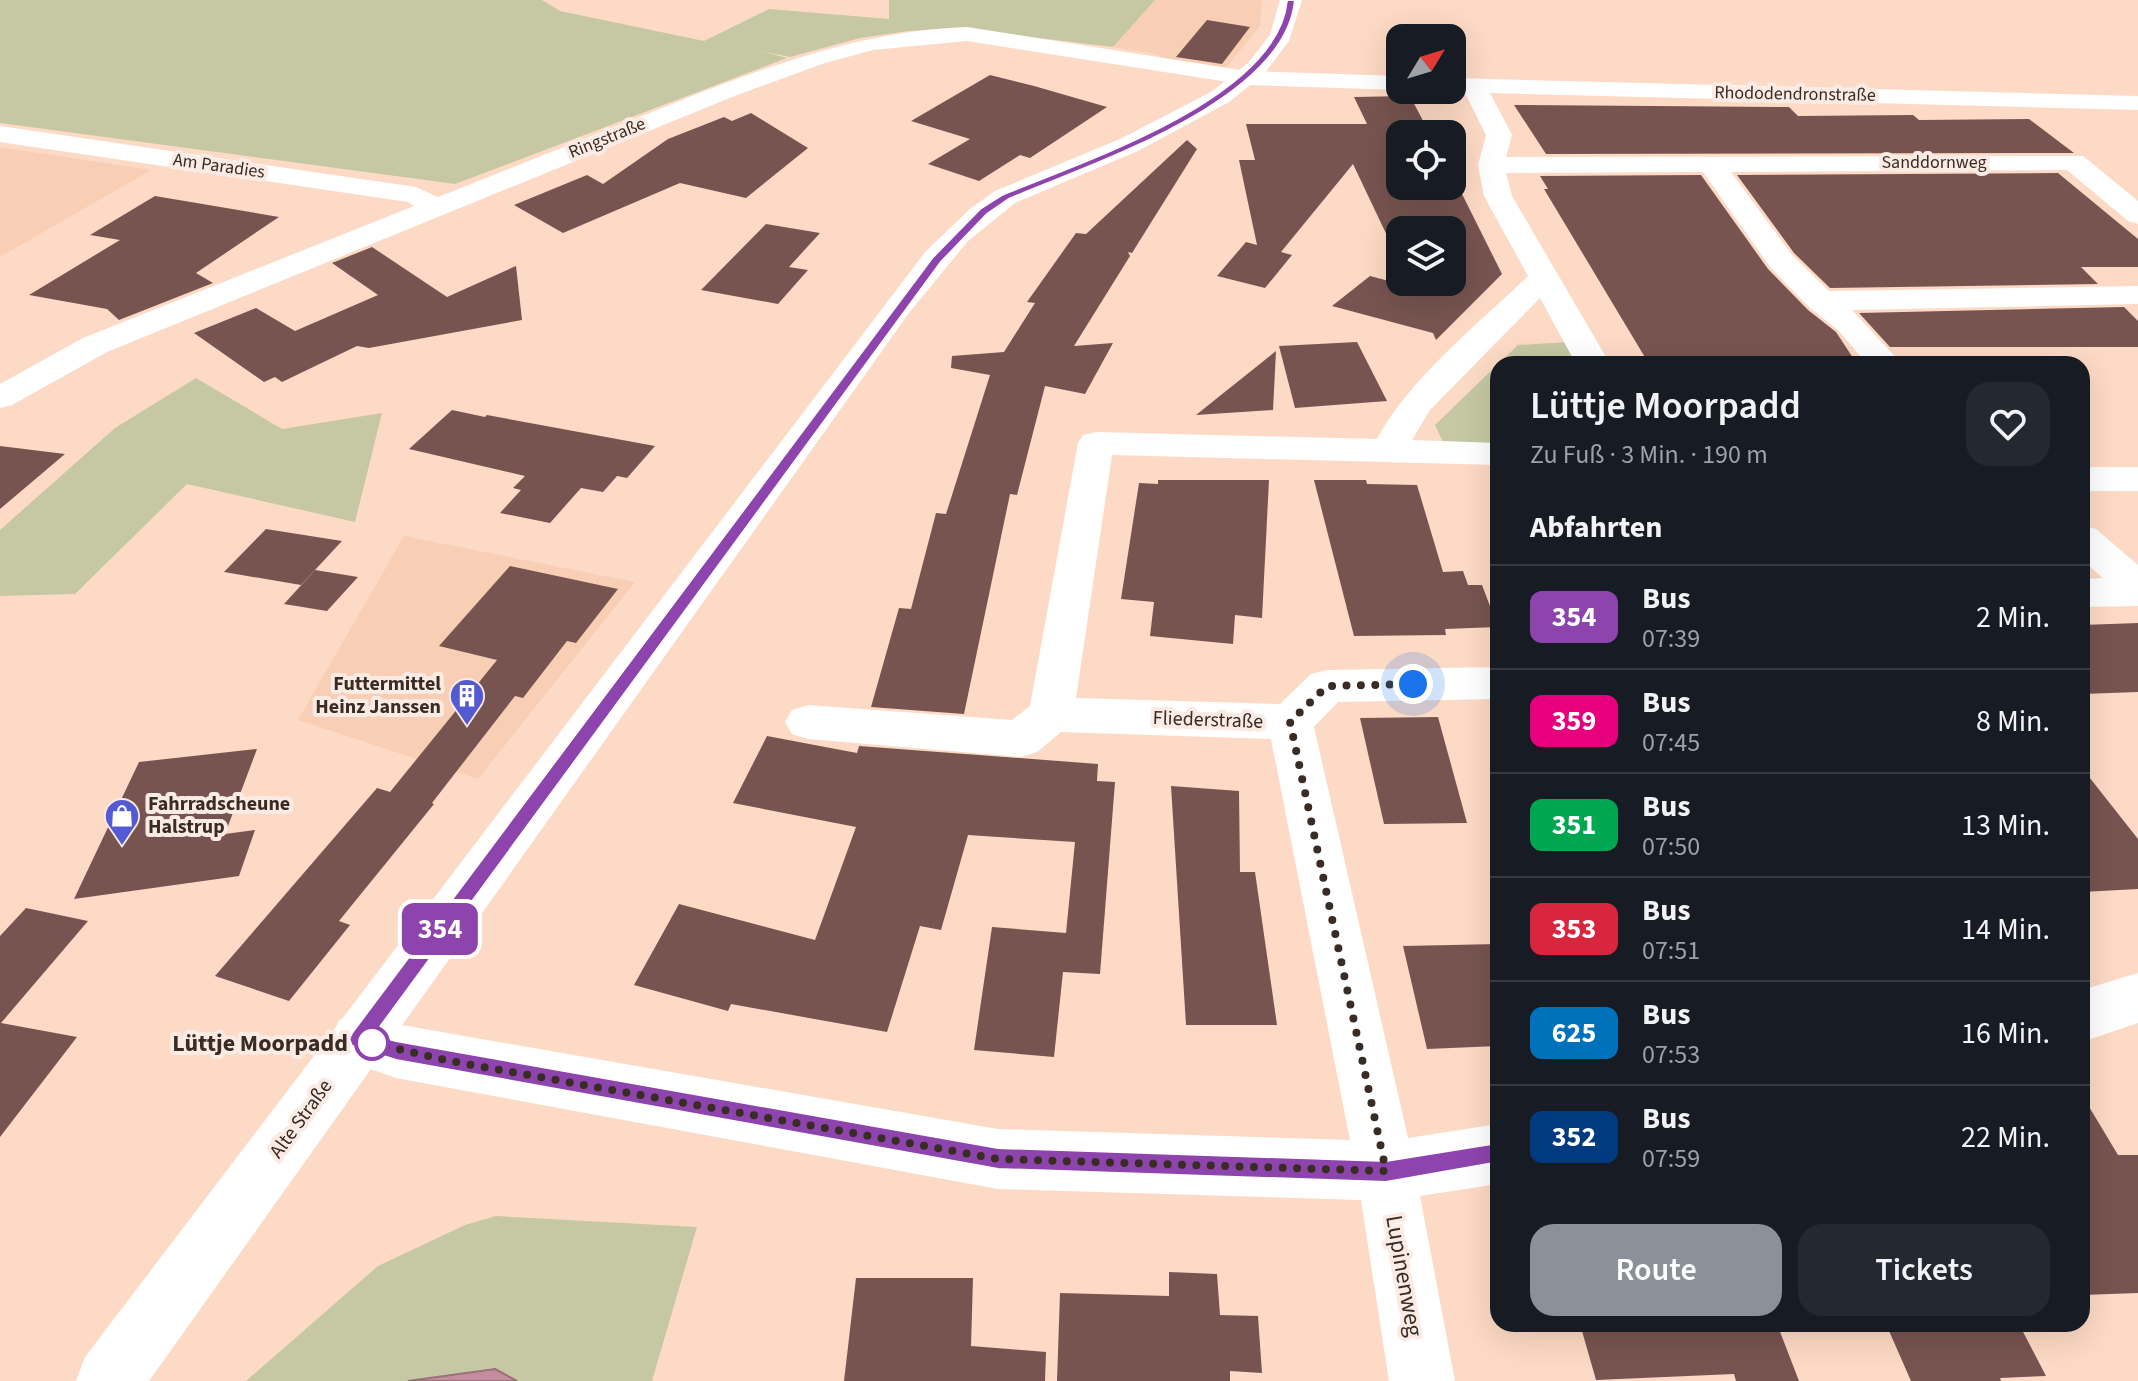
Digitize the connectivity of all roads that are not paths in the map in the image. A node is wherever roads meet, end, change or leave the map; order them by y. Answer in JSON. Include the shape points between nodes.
{"nodes":[{"id":1,"x":1291,"y":0,"type":"edge"},
{"id":2,"x":1247,"y":78,"type":"junction"},
{"id":3,"x":1386,"y":83,"type":"edge"},
{"id":4,"x":1466,"y":85,"type":"edge"},
{"id":5,"x":1466,"y":89,"type":"edge"},
{"id":6,"x":2138,"y":103,"type":"edge"},
{"id":7,"x":0,"y":134,"type":"edge"},
{"id":8,"x":1711,"y":164,"type":"junction"},
{"id":9,"x":1491,"y":165,"type":"junction"},
{"id":10,"x":435,"y":208,"type":"junction"},
{"id":11,"x":2138,"y":215,"type":"edge"},
{"id":12,"x":1544,"y":277,"type":"junction"},
{"id":13,"x":2138,"y":295,"type":"edge"},
{"id":14,"x":1821,"y":301,"type":"junction"},
{"id":15,"x":1588,"y":356,"type":"edge"},
{"id":16,"x":1878,"y":356,"type":"edge"},
{"id":17,"x":0,"y":398,"type":"edge"},
{"id":18,"x":1389,"y":451,"type":"junction"},
{"id":19,"x":1490,"y":454,"type":"edge"},
{"id":20,"x":2090,"y":479,"type":"edge"},
{"id":21,"x":2138,"y":479,"type":"edge"},
{"id":22,"x":2090,"y":545,"type":"edge"},
{"id":23,"x":2138,"y":589,"type":"edge"},
{"id":24,"x":2090,"y":592,"type":"edge"},
{"id":25,"x":1490,"y":683,"type":"edge"},
{"id":26,"x":1051,"y":714,"type":"junction"},
{"id":27,"x":808,"y":722,"type":"dead end"},
{"id":28,"x":1290,"y":722,"type":"junction"},
{"id":29,"x":2138,"y":998,"type":"edge"},
{"id":30,"x":2090,"y":1013,"type":"edge"},
{"id":31,"x":359,"y":1039,"type":"junction"},
{"id":32,"x":1490,"y":1155,"type":"edge"},
{"id":33,"x":1386,"y":1171,"type":"junction"},
{"id":34,"x":109,"y":1381,"type":"edge"},
{"id":35,"x":1422,"y":1381,"type":"edge"}],
"edges":[{"from":1,"to":2,"type":"street","name":"Alte Straße","via":[[1278,41]]},
{"from":2,"to":3,"type":"street"},
{"from":2,"to":10,"type":"street","name":"Ringstraße","via":[[1014,39],[967,34],[897,37],[825,54]]},
{"from":2,"to":31,"type":"street","name":"Alte Straße","via":[[1166,127],[1005,197],[937,259]]},
{"from":4,"to":6,"type":"street","name":"Rhododendronstraße"},
{"from":5,"to":9,"type":"street","via":[[1499,135]]},
{"from":7,"to":10,"type":"street","name":"Am Paradies","via":[[416,195]]},
{"from":8,"to":9,"type":"street","name":"Sanddornweg"},
{"from":8,"to":11,"type":"street","name":"Sanddornweg","via":[[2074,162]]},
{"from":8,"to":14,"type":"street","via":[[1781,261]]},
{"from":9,"to":12,"type":"street","via":[[1498,196]]},
{"from":10,"to":17,"type":"street","name":"Ringstraße","via":[[95,345]]},
{"from":12,"to":15,"type":"street"},
{"from":12,"to":18,"type":"street","via":[[1418,403]]},
{"from":13,"to":14,"type":"street"},
{"from":14,"to":16,"type":"street"},
{"from":18,"to":19,"type":"street"},
{"from":18,"to":26,"type":"street","via":[[1096,443]]},
{"from":20,"to":21,"type":"street"},
{"from":22,"to":23,"type":"street"},
{"from":23,"to":24,"type":"street"},
{"from":25,"to":28,"type":"street","via":[[1327,686]]},
{"from":26,"to":27,"type":"street","via":[[1021,739]]},
{"from":26,"to":28,"type":"street","name":"Fliederstraße"},
{"from":28,"to":33,"type":"street","name":"Fliederstraße"},
{"from":29,"to":30,"type":"street"},
{"from":31,"to":33,"type":"street","via":[[410,1053],[998,1159]]},
{"from":31,"to":34,"type":"street","name":"Alte Straße"},
{"from":32,"to":33,"type":"street"},
{"from":33,"to":35,"type":"street","name":"Lupinenweg"}]}
